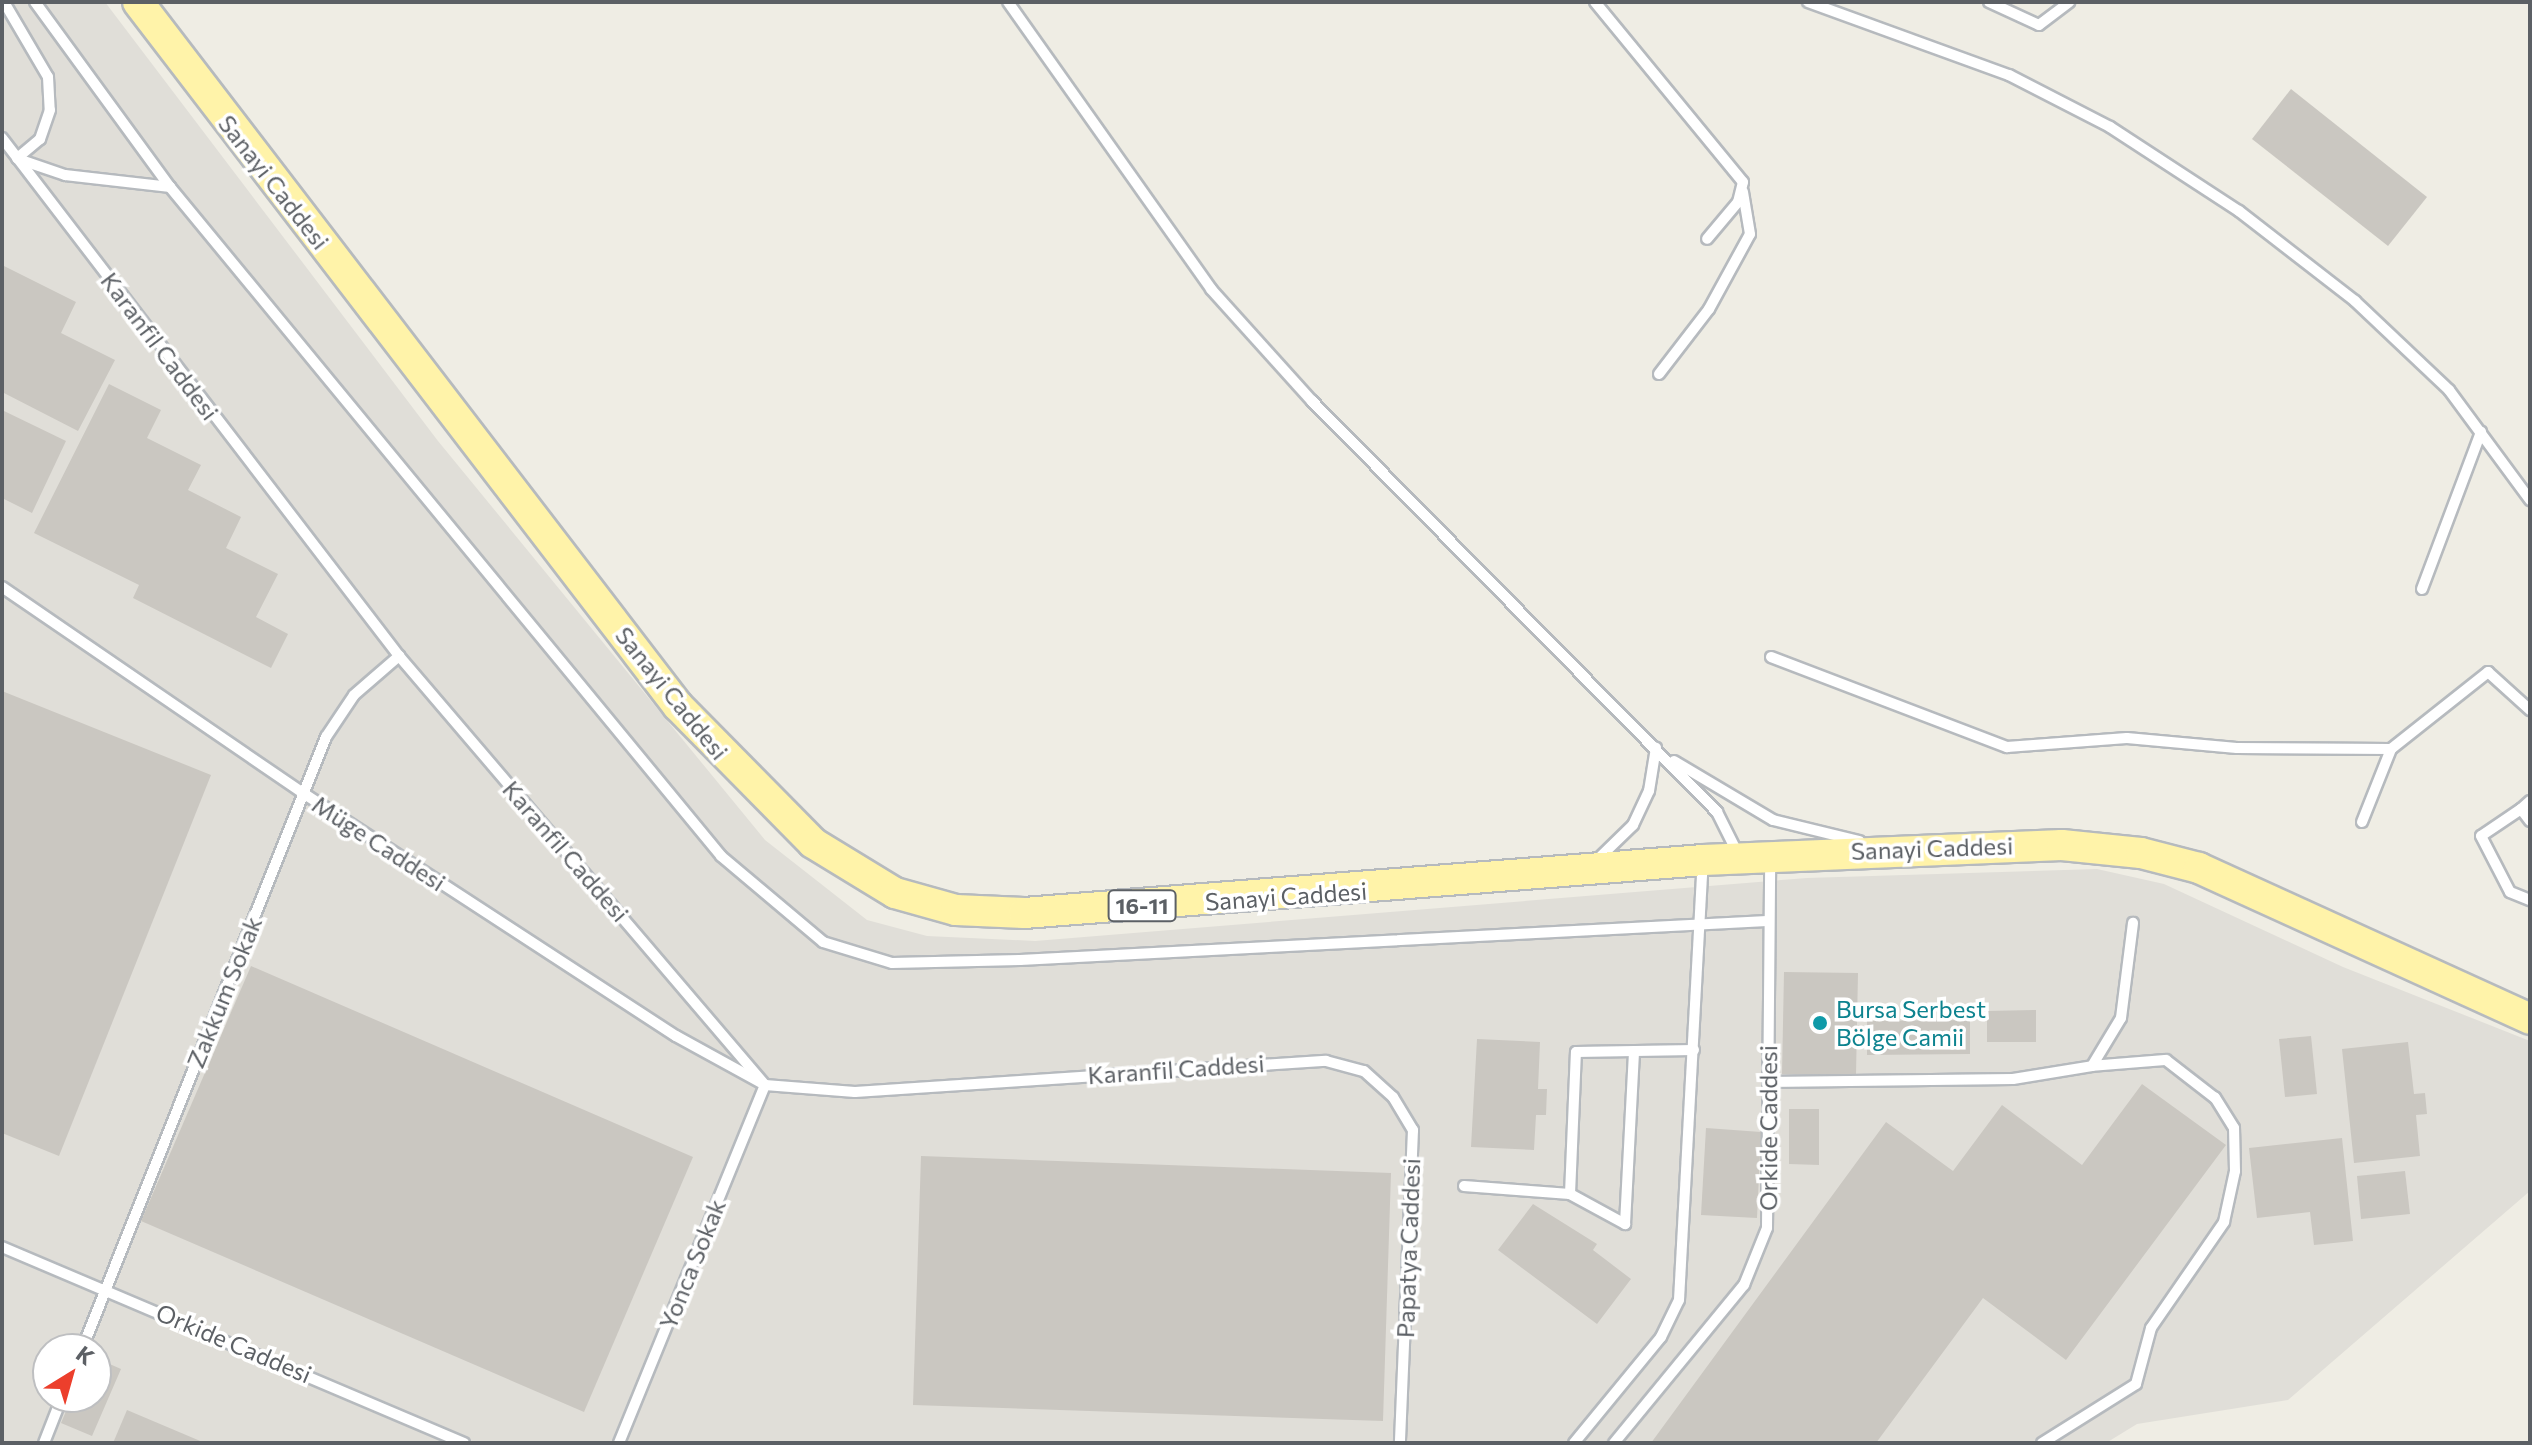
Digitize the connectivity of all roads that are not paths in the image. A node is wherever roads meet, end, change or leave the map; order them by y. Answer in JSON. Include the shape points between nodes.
{"nodes":[{"id":1,"x":4,"y":2,"type":"edge"},
{"id":2,"x":35,"y":2,"type":"edge"},
{"id":3,"x":138,"y":2,"type":"edge"},
{"id":4,"x":1008,"y":2,"type":"edge"},
{"id":5,"x":1595,"y":2,"type":"edge"},
{"id":6,"x":1808,"y":2,"type":"edge"},
{"id":7,"x":1989,"y":2,"type":"edge"},
{"id":8,"x":2069,"y":2,"type":"edge"},
{"id":9,"x":2,"y":138,"type":"edge"},
{"id":10,"x":17,"y":158,"type":"junction"},
{"id":11,"x":1742,"y":186,"type":"junction"},
{"id":12,"x":170,"y":187,"type":"junction"},
{"id":13,"x":1707,"y":239,"type":"dead end"},
{"id":14,"x":1659,"y":374,"type":"dead end"},
{"id":15,"x":2481,"y":432,"type":"junction"},
{"id":16,"x":2530,"y":500,"type":"edge"},
{"id":17,"x":2,"y":587,"type":"edge"},
{"id":18,"x":2422,"y":589,"type":"dead end"},
{"id":19,"x":399,"y":656,"type":"junction"},
{"id":20,"x":1771,"y":657,"type":"dead end"},
{"id":21,"x":2530,"y":710,"type":"edge"},
{"id":22,"x":1656,"y":748,"type":"junction"},
{"id":23,"x":2391,"y":749,"type":"junction"},
{"id":24,"x":303,"y":793,"type":"junction"},
{"id":25,"x":2530,"y":801,"type":"edge"},
{"id":26,"x":2521,"y":809,"type":"junction"},
{"id":27,"x":2530,"y":821,"type":"edge"},
{"id":28,"x":2362,"y":822,"type":"dead end"},
{"id":29,"x":1893,"y":848,"type":"junction"},
{"id":30,"x":1755,"y":858,"type":"junction"},
{"id":31,"x":1703,"y":860,"type":"junction"},
{"id":32,"x":1579,"y":872,"type":"junction"},
{"id":33,"x":2530,"y":900,"type":"edge"},
{"id":34,"x":1767,"y":921,"type":"junction"},
{"id":35,"x":1701,"y":923,"type":"junction"},
{"id":36,"x":2133,"y":923,"type":"dead end"},
{"id":37,"x":2530,"y":1019,"type":"edge"},
{"id":38,"x":1694,"y":1050,"type":"junction"},
{"id":39,"x":1634,"y":1051,"type":"junction"},
{"id":40,"x":2092,"y":1066,"type":"junction"},
{"id":41,"x":1364,"y":1071,"type":"joint"},
{"id":42,"x":1768,"y":1082,"type":"junction"},
{"id":43,"x":765,"y":1085,"type":"junction"},
{"id":44,"x":1464,"y":1186,"type":"dead end"},
{"id":45,"x":1570,"y":1194,"type":"junction"},
{"id":46,"x":2,"y":1247,"type":"edge"},
{"id":47,"x":106,"y":1288,"type":"junction"},
{"id":48,"x":88,"y":1333,"type":"edge"},
{"id":49,"x":56,"y":1413,"type":"edge"},
{"id":50,"x":44,"y":1443,"type":"edge"},
{"id":51,"x":464,"y":1443,"type":"edge"},
{"id":52,"x":619,"y":1443,"type":"edge"},
{"id":53,"x":1400,"y":1443,"type":"edge"},
{"id":54,"x":1574,"y":1443,"type":"edge"},
{"id":55,"x":1614,"y":1443,"type":"edge"},
{"id":56,"x":2042,"y":1443,"type":"edge"}],
"edges":[{"from":1,"to":10,"type":"lane","via":[[48,77],[50,110],[40,139]]},
{"from":2,"to":12,"type":"lane"},
{"from":3,"to":32,"type":"main road","name":"Sanayi Caddesi","number":"16-11","via":[[678,706],[767,801],[856,873],[895,893],[956,910],[1024,913]]},
{"from":4,"to":22,"type":"lane","via":[[1211,289],[1312,401]]},
{"from":5,"to":11,"type":"lane"},
{"from":6,"to":15,"type":"lane","via":[[2009,75],[2110,127],[2239,211],[2355,301],[2449,390]]},
{"from":7,"to":8,"type":"lane","via":[[2039,25]]},
{"from":9,"to":10,"type":"lane","name":"Karanfil Caddesi"},
{"from":10,"to":12,"type":"lane","via":[[65,175]]},
{"from":10,"to":19,"type":"lane","name":"Karanfil Caddesi"},
{"from":11,"to":13,"type":"lane","via":[[1738,202]]},
{"from":11,"to":14,"type":"lane","via":[[1750,234],[1709,309]]},
{"from":12,"to":35,"type":"lane","via":[[721,856],[823,942],[892,963]]},
{"from":15,"to":16,"type":"lane"},
{"from":15,"to":18,"type":"lane"},
{"from":17,"to":24,"type":"lane","name":"Müge Caddesi"},
{"from":19,"to":24,"type":"lane","name":"Zakkum Sokak","via":[[347,706]]},
{"from":19,"to":43,"type":"lane","name":"Karanfil Caddesi"},
{"from":20,"to":23,"type":"lane","via":[[2007,747],[2127,738],[2237,748]]},
{"from":21,"to":23,"type":"lane","via":[[2488,672]]},
{"from":22,"to":29,"type":"lane","via":[[1773,820]]},
{"from":22,"to":30,"type":"lane"},
{"from":22,"to":32,"type":"lane","via":[[1649,791],[1633,825],[1615,848]]},
{"from":23,"to":28,"type":"lane"},
{"from":24,"to":43,"type":"lane","name":"Müge Caddesi","via":[[676,1036]]},
{"from":24,"to":47,"type":"lane","name":"Zakkum Sokak"},
{"from":25,"to":26,"type":"lane"},
{"from":26,"to":27,"type":"lane"},
{"from":26,"to":33,"type":"lane","via":[[2481,836],[2510,892]]},
{"from":29,"to":30,"type":"main road","name":"Sanayi Caddesi","number":"16-11"},
{"from":29,"to":37,"type":"main road","name":"Sanayi Caddesi","number":"16-11","via":[[2062,845],[2169,859]]},
{"from":30,"to":31,"type":"main road","name":"Sanayi Caddesi","number":"16-11"},
{"from":30,"to":34,"type":"lane","name":"Orkide Caddesi"},
{"from":31,"to":32,"type":"main road","name":"Sanayi Caddesi","number":"16-11"},
{"from":31,"to":35,"type":"lane"},
{"from":34,"to":35,"type":"lane"},
{"from":34,"to":42,"type":"lane","name":"Orkide Caddesi"},
{"from":35,"to":38,"type":"lane"},
{"from":36,"to":40,"type":"lane","via":[[2121,1018]]},
{"from":38,"to":39,"type":"lane"},
{"from":38,"to":54,"type":"lane","via":[[1679,1300],[1661,1337]]},
{"from":39,"to":45,"type":"lane","via":[[1576,1052]]},
{"from":39,"to":45,"type":"lane","via":[[1625,1224]]},
{"from":40,"to":42,"type":"lane","via":[[2013,1079]]},
{"from":40,"to":56,"type":"lane","via":[[2166,1060],[2215,1098],[2234,1128],[2235,1171],[2224,1222],[2151,1328],[2136,1384]]},
{"from":41,"to":43,"type":"lane","name":"Karanfil Caddesi","via":[[1326,1061],[1288,1060],[855,1092]]},
{"from":41,"to":53,"type":"lane","name":"Papatya Caddesi","via":[[1393,1097],[1413,1130]]},
{"from":42,"to":55,"type":"lane","name":"Orkide Caddesi","via":[[1769,1199],[1756,1262]]},
{"from":43,"to":52,"type":"lane","name":"Yonca Sokak"},
{"from":44,"to":45,"type":"lane"},
{"from":46,"to":47,"type":"lane","name":"Orkide Caddesi"},
{"from":47,"to":48,"type":"lane","name":"Zakkum Sokak"},
{"from":47,"to":51,"type":"lane","name":"Orkide Caddesi"},
{"from":49,"to":50,"type":"lane"}]}
